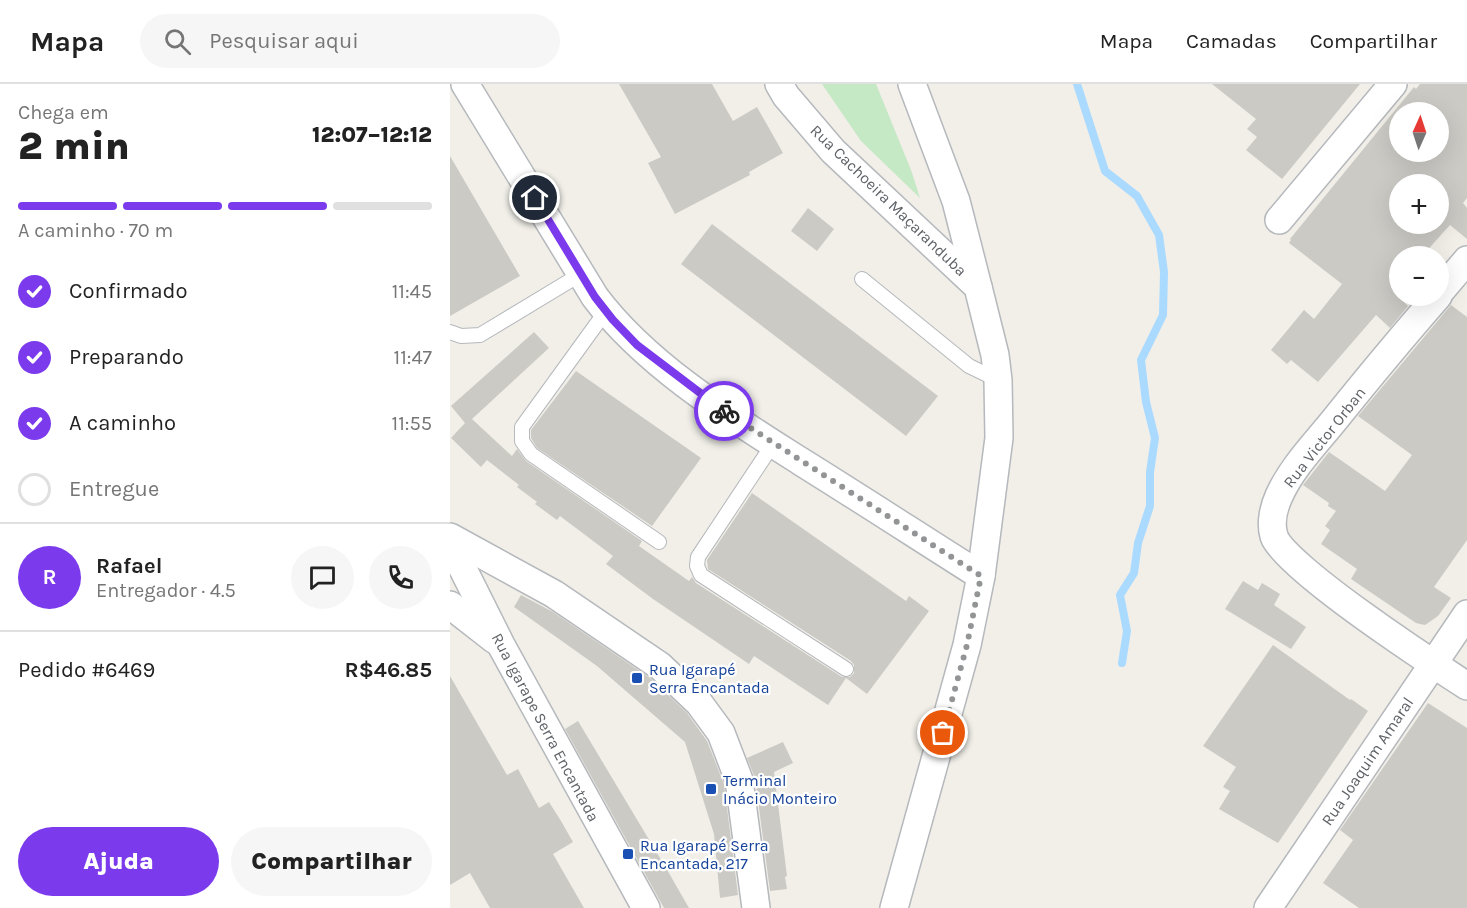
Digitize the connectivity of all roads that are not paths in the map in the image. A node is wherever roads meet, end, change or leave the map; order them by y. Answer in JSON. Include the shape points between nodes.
{"nodes":[{"id":1,"x":465,"y":84,"type":"edge"},
{"id":2,"x":779,"y":84,"type":"edge"},
{"id":3,"x":912,"y":84,"type":"edge"},
{"id":4,"x":1393,"y":84,"type":"edge"},
{"id":5,"x":1279,"y":220,"type":"dead end"},
{"id":6,"x":1467,"y":260,"type":"edge"},
{"id":7,"x":581,"y":273,"type":"junction"},
{"id":8,"x":862,"y":279,"type":"dead end"},
{"id":9,"x":1449,"y":282,"type":"edge"},
{"id":10,"x":978,"y":287,"type":"junction"},
{"id":11,"x":1429,"y":306,"type":"edge"},
{"id":12,"x":606,"y":311,"type":"junction"},
{"id":13,"x":450,"y":332,"type":"edge"},
{"id":14,"x":998,"y":380,"type":"junction"},
{"id":15,"x":773,"y":444,"type":"junction"},
{"id":16,"x":450,"y":537,"type":"edge"},
{"id":17,"x":659,"y":542,"type":"dead end"},
{"id":18,"x":450,"y":543,"type":"edge"},
{"id":19,"x":981,"y":576,"type":"junction"},
{"id":20,"x":450,"y":605,"type":"edge"},
{"id":21,"x":1467,"y":614,"type":"edge"},
{"id":22,"x":501,"y":645,"type":"junction"},
{"id":23,"x":1433,"y":664,"type":"junction"},
{"id":24,"x":846,"y":669,"type":"dead end"},
{"id":25,"x":1467,"y":686,"type":"edge"},
{"id":26,"x":646,"y":908,"type":"edge"},
{"id":27,"x":756,"y":908,"type":"edge"},
{"id":28,"x":894,"y":908,"type":"edge"},
{"id":29,"x":1268,"y":908,"type":"edge"}],
"edges":[{"from":1,"to":7,"type":"street"},
{"from":2,"to":10,"type":"street","name":"Rua Cachoeira Maçaranduba","via":[[833,151]]},
{"from":3,"to":10,"type":"street","name":"Rua Cachoeira Maçaranduba","via":[[956,201]]},
{"from":4,"to":5,"type":"street"},
{"from":6,"to":9,"type":"street","name":"Rua Victor Orban"},
{"from":7,"to":12,"type":"street"},
{"from":7,"to":13,"type":"lane","via":[[480,335]]},
{"from":8,"to":14,"type":"lane","via":[[969,366]]},
{"from":10,"to":14,"type":"street","name":"Rua Cachoeira Maçaranduba"},
{"from":11,"to":23,"type":"street","name":"Rua Victor Orban","via":[[1301,461],[1279,495],[1272,525],[1274,537],[1284,552]]},
{"from":12,"to":15,"type":"street","via":[[637,345]]},
{"from":12,"to":17,"type":"lane","via":[[522,428],[522,441],[531,454]]},
{"from":14,"to":19,"type":"street","name":"Rua Cachoeira Maçaranduba","via":[[999,438]]},
{"from":15,"to":19,"type":"street"},
{"from":15,"to":24,"type":"lane","via":[[698,557],[697,566],[701,575]]},
{"from":16,"to":27,"type":"street","via":[[563,601],[660,666],[699,703],[721,733],[739,780]]},
{"from":18,"to":22,"type":"street","name":"Rua Igarape Serra Encantada"},
{"from":19,"to":28,"type":"street","name":"Rua Cachoeira Maçaranduba","via":[[967,645]]},
{"from":20,"to":22,"type":"street"},
{"from":21,"to":23,"type":"street","name":"Rua Joaquim Amaral"},
{"from":22,"to":26,"type":"street","name":"Rua Igarape Serra Encantada"},
{"from":23,"to":25,"type":"street","name":"Rua Victor Orban"},
{"from":23,"to":29,"type":"street","name":"Rua Joaquim Amaral"}]}
